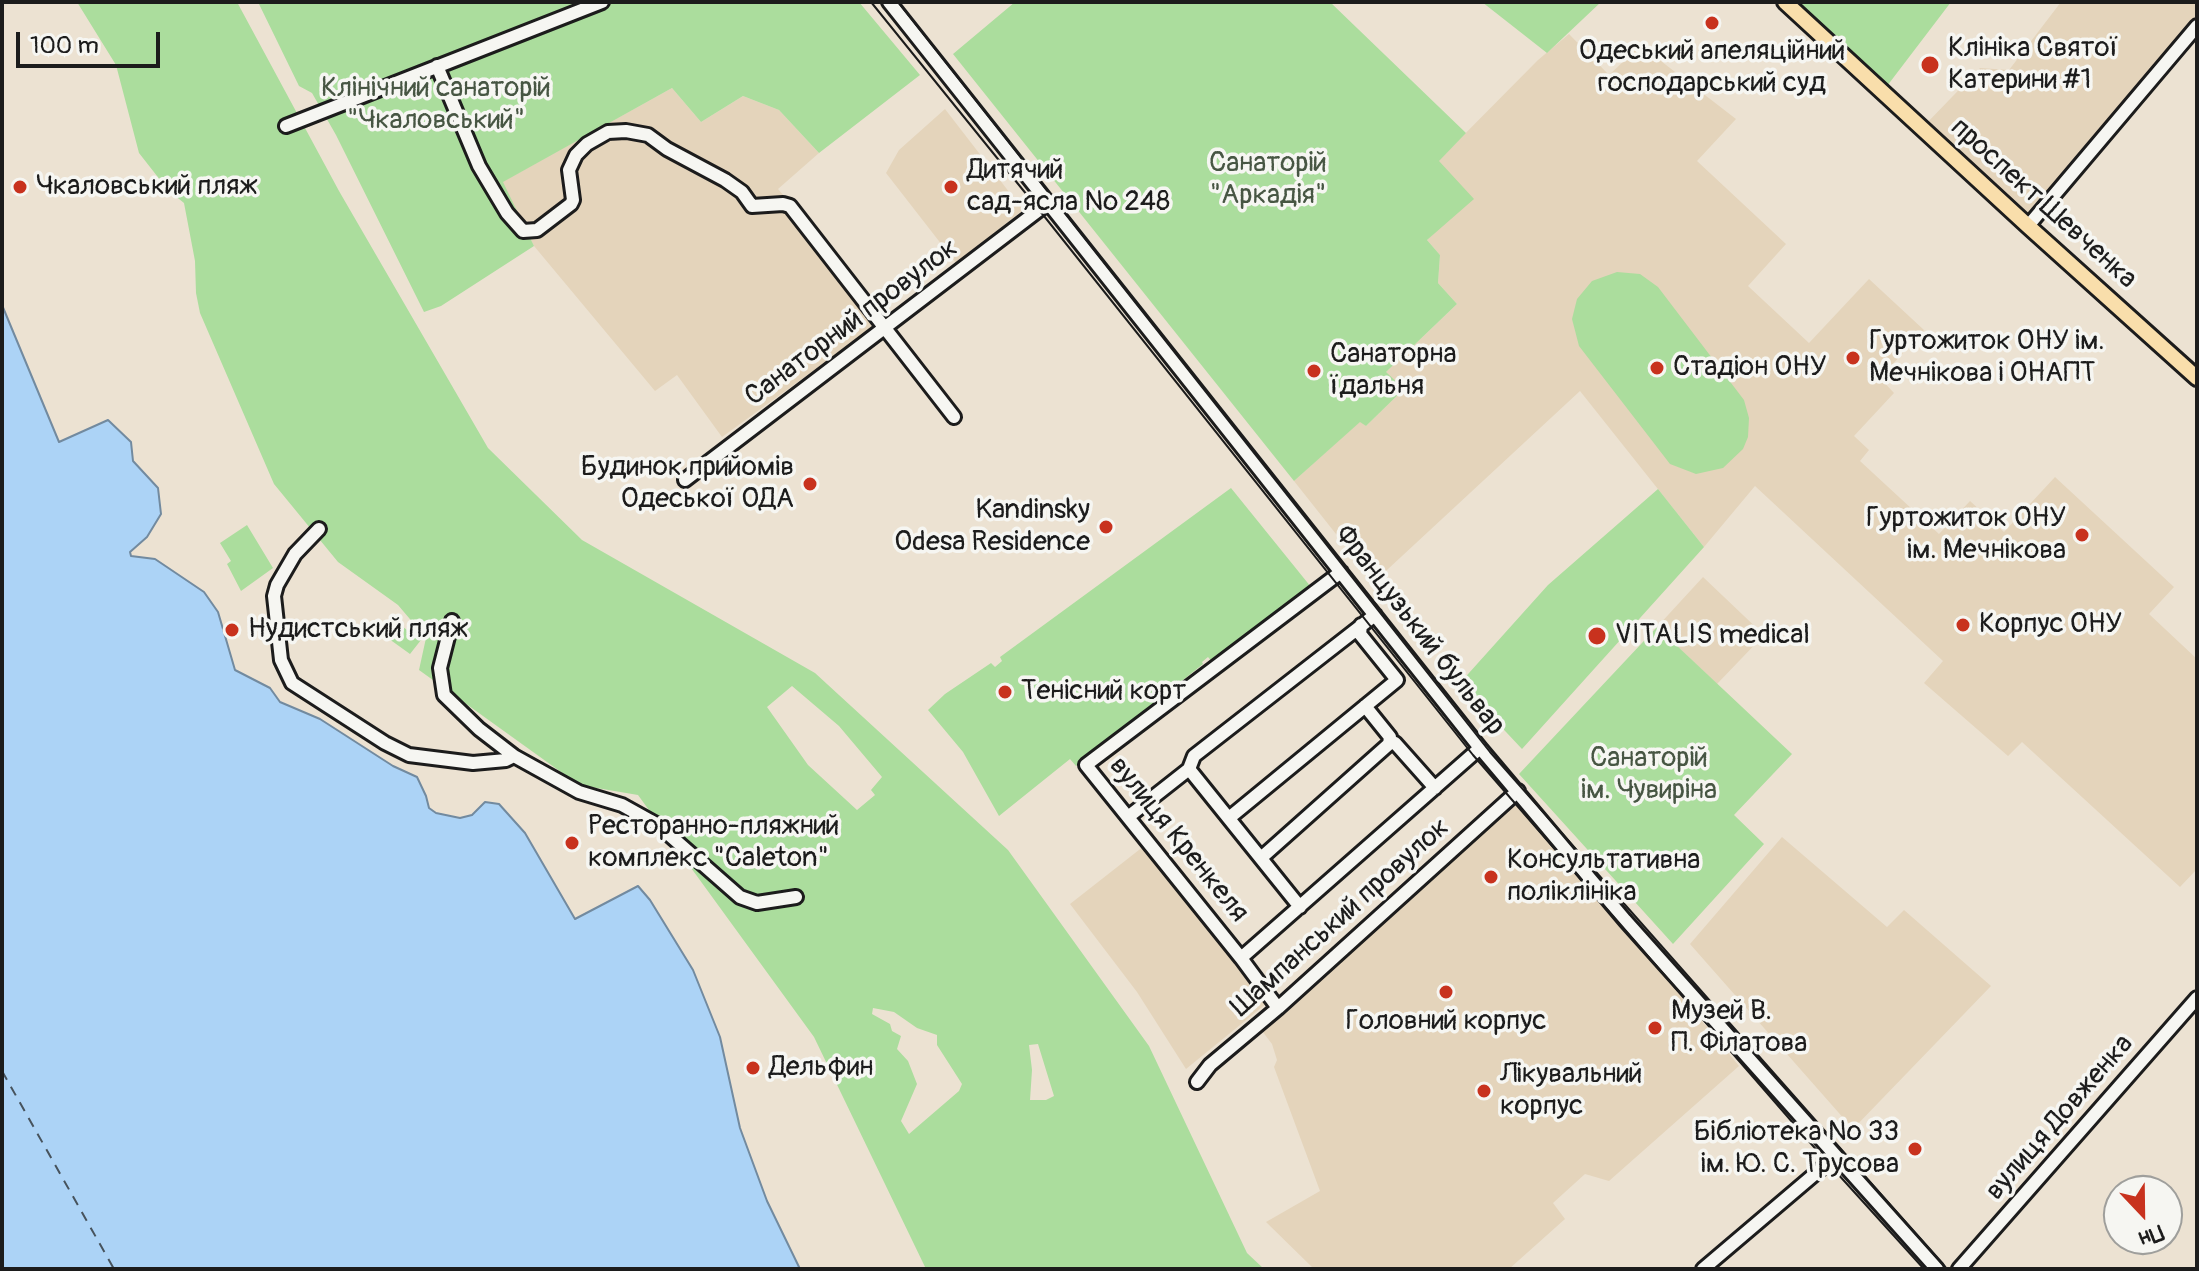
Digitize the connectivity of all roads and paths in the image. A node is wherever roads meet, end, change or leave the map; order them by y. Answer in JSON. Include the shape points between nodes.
{"nodes":[{"id":1,"x":602,"y":2,"type":"edge"},
{"id":2,"x":889,"y":2,"type":"edge"},
{"id":3,"x":1785,"y":2,"type":"edge"},
{"id":4,"x":2197,"y":26,"type":"edge"},
{"id":5,"x":437,"y":66,"type":"junction"},
{"id":6,"x":286,"y":126,"type":"dead end"},
{"id":7,"x":1048,"y":203,"type":"junction"},
{"id":8,"x":2028,"y":226,"type":"junction"},
{"id":9,"x":884,"y":329,"type":"junction"},
{"id":10,"x":2197,"y":378,"type":"edge"},
{"id":11,"x":954,"y":417,"type":"dead end"},
{"id":12,"x":685,"y":480,"type":"dead end"},
{"id":13,"x":319,"y":529,"type":"dead end"},
{"id":14,"x":1341,"y":572,"type":"junction"},
{"id":15,"x":1375,"y":615,"type":"junction"},
{"id":16,"x":452,"y":621,"type":"dead end"},
{"id":17,"x":1361,"y":625,"type":"junction"},
{"id":18,"x":1365,"y":706,"type":"junction"},
{"id":19,"x":1390,"y":742,"type":"junction"},
{"id":20,"x":1480,"y":748,"type":"junction"},
{"id":21,"x":514,"y":756,"type":"junction"},
{"id":22,"x":1189,"y":769,"type":"junction"},
{"id":23,"x":1435,"y":788,"type":"junction"},
{"id":24,"x":1518,"y":791,"type":"junction"},
{"id":25,"x":1128,"y":817,"type":"junction"},
{"id":26,"x":1229,"y":818,"type":"junction"},
{"id":27,"x":1261,"y":858,"type":"junction"},
{"id":28,"x":796,"y":897,"type":"dead end"},
{"id":29,"x":1300,"y":907,"type":"junction"},
{"id":30,"x":1241,"y":958,"type":"junction"},
{"id":31,"x":2197,"y":998,"type":"edge"},
{"id":32,"x":1278,"y":1008,"type":"junction"},
{"id":33,"x":1197,"y":1082,"type":"dead end"},
{"id":34,"x":1836,"y":1156,"type":"junction"},
{"id":35,"x":1703,"y":1269,"type":"edge"},
{"id":36,"x":1937,"y":1269,"type":"edge"},
{"id":37,"x":1959,"y":1269,"type":"edge"}],
"edges":[{"from":1,"to":5,"type":"street"},
{"from":2,"to":7,"type":"street","name":"Французький бульвар"},
{"from":3,"to":8,"type":"main road","name":"проспект Шевченка"},
{"from":4,"to":8,"type":"street"},
{"from":5,"to":6,"type":"street"},
{"from":5,"to":9,"type":"street","via":[[479,166],[523,231],[537,230],[571,204],[569,170],[587,144],[608,132],[648,135],[725,180],[752,206],[790,206]]},
{"from":7,"to":9,"type":"street","name":"Санаторний провулок"},
{"from":7,"to":14,"type":"street","name":"Французький бульвар"},
{"from":8,"to":10,"type":"main road","name":"проспект Шевченка"},
{"from":9,"to":11,"type":"street"},
{"from":9,"to":12,"type":"street","name":"Санаторний провулок"},
{"from":13,"to":21,"type":"street","via":[[295,554],[274,596],[281,660],[292,683],[409,755],[473,763]]},
{"from":14,"to":15,"type":"street","name":"Французький бульвар"},
{"from":14,"to":25,"type":"street","name":"вулиця Кренкеля","via":[[1086,765]]},
{"from":15,"to":17,"type":"street"},
{"from":15,"to":20,"type":"street","name":"Французький бульвар"},
{"from":16,"to":21,"type":"street","via":[[440,668],[444,695]]},
{"from":17,"to":18,"type":"street","via":[[1360,634],[1397,680]]},
{"from":17,"to":22,"type":"street","via":[[1194,756]]},
{"from":18,"to":19,"type":"street"},
{"from":18,"to":26,"type":"street"},
{"from":19,"to":23,"type":"street"},
{"from":19,"to":27,"type":"street"},
{"from":20,"to":23,"type":"street"},
{"from":20,"to":24,"type":"street","name":"Французький бульвар"},
{"from":21,"to":28,"type":"street","via":[[579,792],[622,805],[654,823],[740,897],[757,903]]},
{"from":22,"to":25,"type":"street"},
{"from":22,"to":26,"type":"street"},
{"from":23,"to":29,"type":"street"},
{"from":24,"to":32,"type":"street","name":"Шампанський провулок"},
{"from":24,"to":34,"type":"street","name":"Французький бульвар","via":[[1616,910]]},
{"from":25,"to":30,"type":"street","name":"вулиця Кренкеля"},
{"from":26,"to":27,"type":"street"},
{"from":27,"to":29,"type":"street"},
{"from":29,"to":30,"type":"street"},
{"from":30,"to":32,"type":"street","name":"вулиця Кренкеля"},
{"from":31,"to":37,"type":"street","name":"вулиця Довженка"},
{"from":32,"to":33,"type":"street","name":"Шампанський провулок"},
{"from":34,"to":35,"type":"street"},
{"from":34,"to":36,"type":"street","name":"Французький бульвар"}]}
